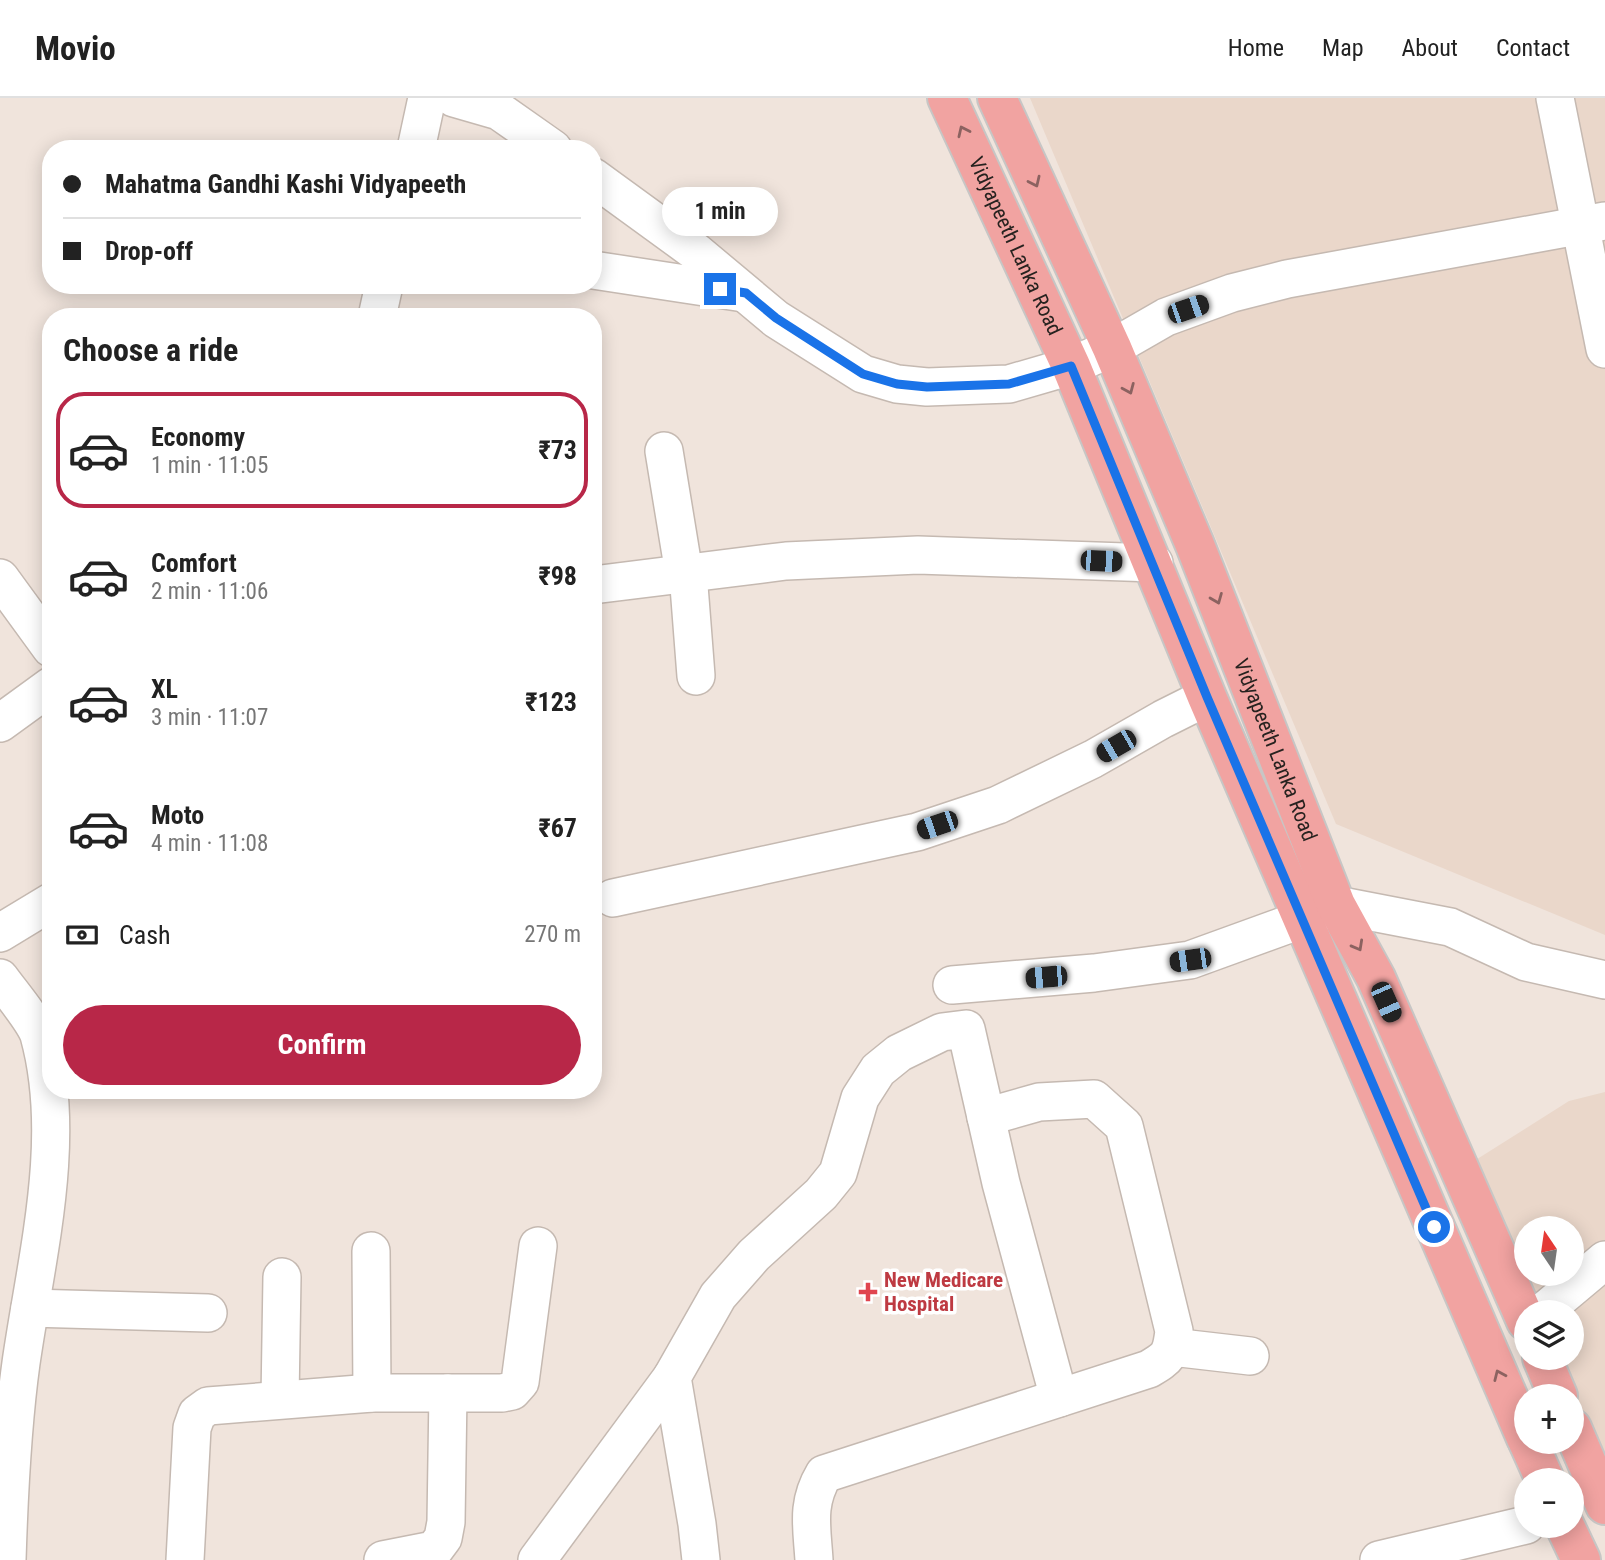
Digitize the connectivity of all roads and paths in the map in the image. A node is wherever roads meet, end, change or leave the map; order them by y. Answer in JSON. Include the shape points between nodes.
{"nodes":[{"id":1,"x":427,"y":98,"type":"edge"},
{"id":2,"x":454,"y":98,"type":"edge"},
{"id":3,"x":947,"y":98,"type":"edge"},
{"id":4,"x":997,"y":98,"type":"edge"},
{"id":5,"x":1555,"y":98,"type":"edge"},
{"id":6,"x":418,"y":140,"type":"edge"},
{"id":7,"x":539,"y":140,"type":"edge"},
{"id":8,"x":602,"y":184,"type":"edge"},
{"id":9,"x":1592,"y":224,"type":"edge"},
{"id":10,"x":602,"y":271,"type":"edge"},
{"id":11,"x":746,"y":293,"type":"junction"},
{"id":12,"x":1112,"y":348,"type":"junction"},
{"id":13,"x":1605,"y":349,"type":"edge"},
{"id":14,"x":1071,"y":366,"type":"junction"},
{"id":15,"x":664,"y":451,"type":"dead end"},
{"id":16,"x":1154,"y":563,"type":"junction"},
{"id":17,"x":686,"y":573,"type":"junction"},
{"id":18,"x":0,"y":578,"type":"edge"},
{"id":19,"x":602,"y":584,"type":"edge"},
{"id":20,"x":42,"y":636,"type":"edge"},
{"id":21,"x":696,"y":676,"type":"dead end"},
{"id":22,"x":42,"y":693,"type":"edge"},
{"id":23,"x":1207,"y":697,"type":"junction"},
{"id":24,"x":0,"y":723,"type":"edge"},
{"id":25,"x":614,"y":898,"type":"dead end"},
{"id":26,"x":42,"y":907,"type":"edge"},
{"id":27,"x":1319,"y":912,"type":"junction"},
{"id":28,"x":0,"y":933,"type":"edge"},
{"id":29,"x":0,"y":978,"type":"edge"},
{"id":30,"x":1605,"y":980,"type":"edge"},
{"id":31,"x":952,"y":985,"type":"dead end"},
{"id":32,"x":42,"y":1053,"type":"edge"},
{"id":33,"x":48,"y":1099,"type":"edge"},
{"id":34,"x":986,"y":1117,"type":"junction"},
{"id":35,"x":538,"y":1246,"type":"dead end"},
{"id":36,"x":371,"y":1251,"type":"dead end"},
{"id":37,"x":1605,"y":1260,"type":"edge"},
{"id":38,"x":282,"y":1277,"type":"dead end"},
{"id":39,"x":1591,"y":1285,"type":"edge"},
{"id":40,"x":1517,"y":1300,"type":"edge"},
{"id":41,"x":1564,"y":1300,"type":"edge"},
{"id":42,"x":30,"y":1308,"type":"junction"},
{"id":43,"x":208,"y":1314,"type":"dead end"},
{"id":44,"x":1172,"y":1348,"type":"junction"},
{"id":45,"x":1250,"y":1356,"type":"dead end"},
{"id":46,"x":672,"y":1377,"type":"junction"},
{"id":47,"x":372,"y":1393,"type":"junction"},
{"id":48,"x":448,"y":1393,"type":"junction"},
{"id":49,"x":1059,"y":1398,"type":"junction"},
{"id":50,"x":280,"y":1399,"type":"junction"},
{"id":51,"x":1514,"y":1407,"type":"edge"},
{"id":52,"x":1583,"y":1454,"type":"edge"},
{"id":53,"x":1605,"y":1505,"type":"edge"},
{"id":54,"x":1514,"y":1528,"type":"edge"},
{"id":55,"x":1571,"y":1538,"type":"edge"},
{"id":56,"x":8,"y":1560,"type":"edge"},
{"id":57,"x":185,"y":1560,"type":"edge"},
{"id":58,"x":383,"y":1560,"type":"edge"},
{"id":59,"x":537,"y":1560,"type":"edge"},
{"id":60,"x":701,"y":1560,"type":"edge"},
{"id":61,"x":814,"y":1560,"type":"edge"},
{"id":62,"x":1379,"y":1560,"type":"edge"},
{"id":63,"x":1581,"y":1560,"type":"edge"}],
"edges":[{"from":1,"to":6,"type":"street"},
{"from":2,"to":7,"type":"street","via":[[499,111]]},
{"from":14,"to":3,"type":"main road","name":"Vidyapeeth Lanka Road","one_way":true},
{"from":4,"to":12,"type":"main road","name":"Vidyapeeth Lanka Road","one_way":true},
{"from":5,"to":9,"type":"street"},
{"from":8,"to":11,"type":"street"},
{"from":9,"to":12,"type":"street","via":[[1232,293],[1166,317]]},
{"from":9,"to":13,"type":"street"},
{"from":10,"to":11,"type":"street"},
{"from":11,"to":14,"type":"street","via":[[863,374],[897,384],[1009,384]]},
{"from":12,"to":14,"type":"street"},
{"from":12,"to":27,"type":"main road","name":"Vidyapeeth Lanka Road","one_way":true,"via":[[1195,545]]},
{"from":14,"to":16,"type":"main road","name":"Vidyapeeth Lanka Road"},
{"from":15,"to":17,"type":"street"},
{"from":16,"to":17,"type":"street","via":[[918,555],[786,561]]},
{"from":16,"to":23,"type":"main road","name":"Vidyapeeth Lanka Road"},
{"from":17,"to":19,"type":"street"},
{"from":17,"to":21,"type":"street"},
{"from":18,"to":20,"type":"street"},
{"from":22,"to":24,"type":"street"},
{"from":23,"to":25,"type":"street","via":[[998,805],[917,832]]},
{"from":23,"to":27,"type":"main road","name":"Vidyapeeth Lanka Road"},
{"from":26,"to":28,"type":"street"},
{"from":27,"to":30,"type":"street","via":[[1450,927],[1525,962]]},
{"from":27,"to":31,"type":"street","via":[[1190,960]]},
{"from":27,"to":40,"type":"main road","name":"Vidyapeeth Lanka Road","one_way":true,"via":[[1376,978]]},
{"from":51,"to":27,"type":"main road","name":"Vidyapeeth Lanka Road","one_way":true},
{"from":29,"to":32,"type":"street","via":[[38,1032]]},
{"from":33,"to":42,"type":"street","via":[[51,1158]]},
{"from":34,"to":44,"type":"street","via":[[1039,1102],[1094,1099],[1124,1126],[1174,1331]]},
{"from":34,"to":46,"type":"street","via":[[966,1029],[942,1032],[899,1053],[878,1070],[860,1098],[838,1173],[718,1297]]},
{"from":34,"to":49,"type":"street"},
{"from":35,"to":48,"type":"street","via":[[520,1382],[512,1391],[502,1393]]},
{"from":36,"to":47,"type":"street"},
{"from":37,"to":39,"type":"street"},
{"from":38,"to":50,"type":"street"},
{"from":39,"to":41,"type":"street"},
{"from":42,"to":43,"type":"street"},
{"from":42,"to":56,"type":"street","via":[[10,1473]]},
{"from":44,"to":45,"type":"street"},
{"from":44,"to":49,"type":"street","via":[[1168,1358],[1149,1369]]},
{"from":46,"to":59,"type":"street"},
{"from":46,"to":60,"type":"street"},
{"from":47,"to":48,"type":"street"},
{"from":47,"to":50,"type":"street"},
{"from":48,"to":58,"type":"street","via":[[443,1538],[435,1550]]},
{"from":49,"to":61,"type":"street","via":[[824,1475],[811,1510]]},
{"from":50,"to":57,"type":"street","via":[[208,1406],[197,1414],[192,1428]]},
{"from":52,"to":53,"type":"main road"},
{"from":54,"to":62,"type":"street"},
{"from":55,"to":63,"type":"main road"}]}
